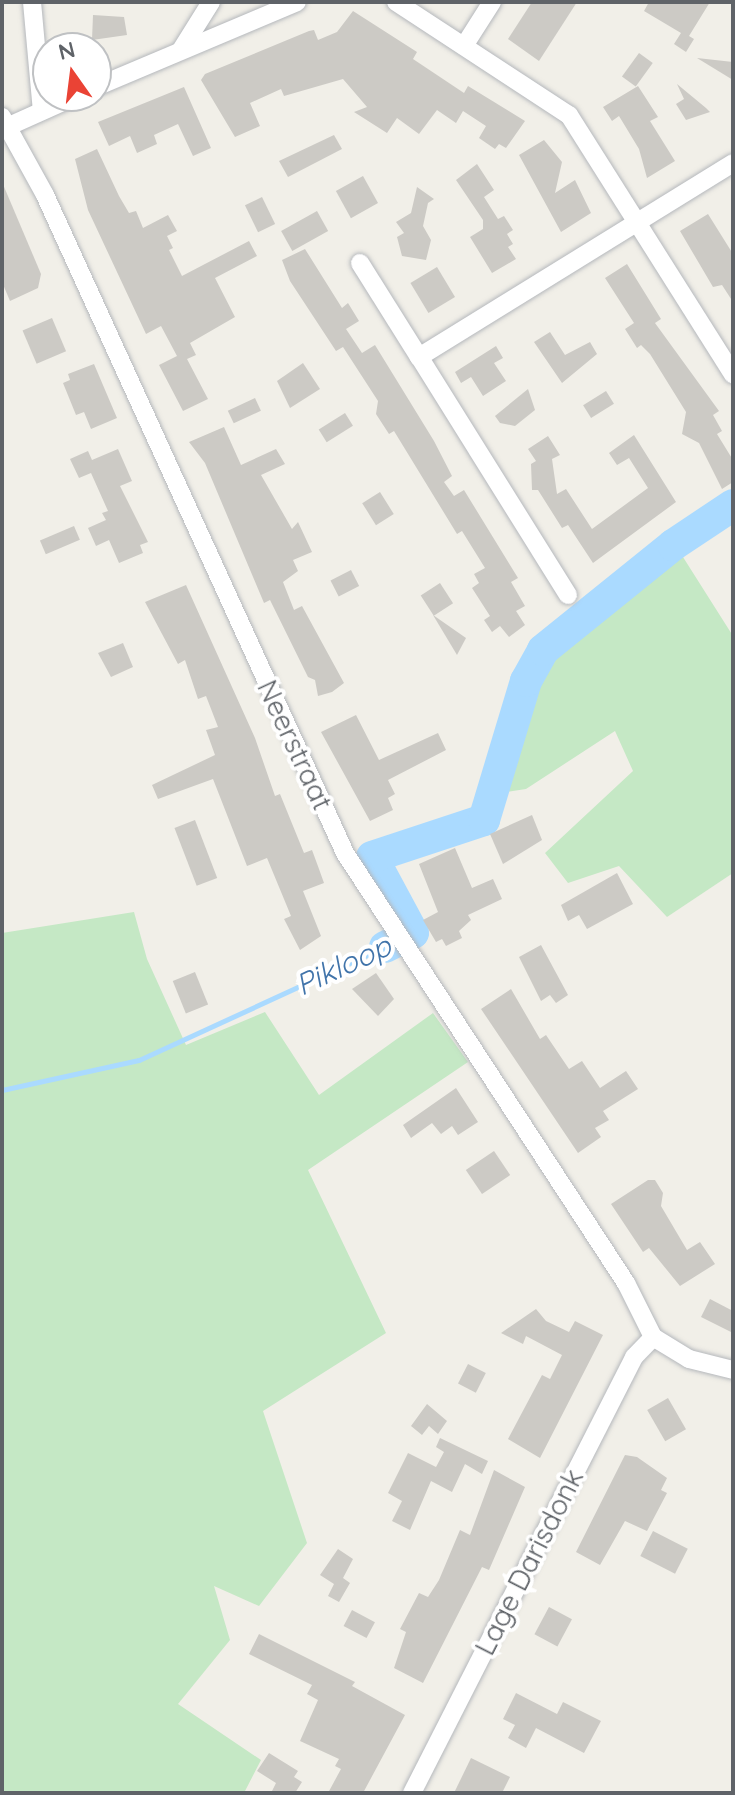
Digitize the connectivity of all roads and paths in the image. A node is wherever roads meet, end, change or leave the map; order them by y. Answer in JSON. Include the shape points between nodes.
{"nodes":[{"id":1,"x":32,"y":2,"type":"edge"},
{"id":2,"x":211,"y":2,"type":"edge"},
{"id":3,"x":297,"y":2,"type":"edge"},
{"id":4,"x":396,"y":2,"type":"edge"},
{"id":5,"x":492,"y":2,"type":"edge"},
{"id":6,"x":35,"y":32,"type":"edge"},
{"id":7,"x":464,"y":46,"type":"junction"},
{"id":8,"x":181,"y":50,"type":"junction"},
{"id":9,"x":112,"y":80,"type":"edge"},
{"id":10,"x":39,"y":112,"type":"edge"},
{"id":11,"x":6,"y":122,"type":"edge"},
{"id":12,"x":733,"y":163,"type":"edge"},
{"id":13,"x":638,"y":223,"type":"junction"},
{"id":14,"x":360,"y":263,"type":"dead end"},
{"id":15,"x":419,"y":357,"type":"junction"},
{"id":16,"x":733,"y":374,"type":"edge"},
{"id":17,"x":568,"y":595,"type":"dead end"},
{"id":18,"x":653,"y":1337,"type":"junction"},
{"id":19,"x":733,"y":1370,"type":"edge"},
{"id":20,"x":412,"y":1793,"type":"edge"}],
"edges":[{"from":1,"to":6,"type":"street"},
{"from":2,"to":8,"type":"street"},
{"from":3,"to":8,"type":"street"},
{"from":4,"to":7,"type":"street"},
{"from":5,"to":7,"type":"street"},
{"from":7,"to":13,"type":"street","via":[[569,115]]},
{"from":8,"to":9,"type":"street"},
{"from":10,"to":11,"type":"street"},
{"from":11,"to":18,"type":"street","name":"Neerstraat","via":[[345,853],[626,1283]]},
{"from":12,"to":13,"type":"street"},
{"from":13,"to":15,"type":"street"},
{"from":13,"to":16,"type":"street"},
{"from":14,"to":15,"type":"street"},
{"from":15,"to":17,"type":"street"},
{"from":18,"to":19,"type":"street","via":[[689,1359]]},
{"from":18,"to":20,"type":"street","name":"Lage Darisdonk","via":[[634,1357]]}]}
